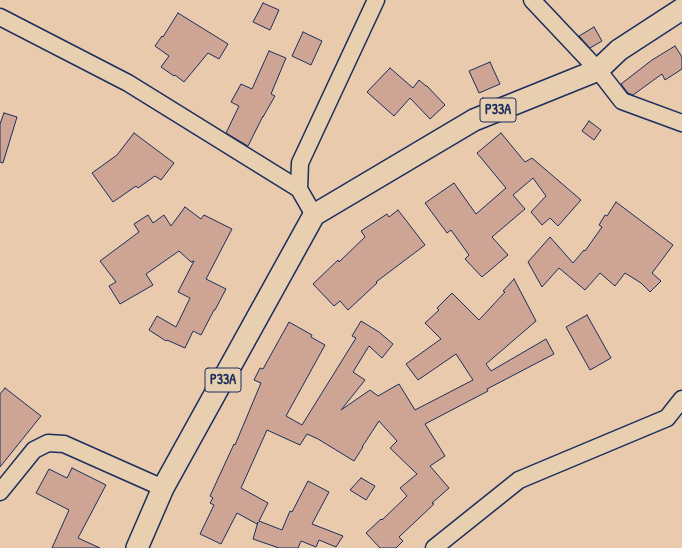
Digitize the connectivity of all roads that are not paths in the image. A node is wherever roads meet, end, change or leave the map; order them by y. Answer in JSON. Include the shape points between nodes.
{"nodes":[{"id":1,"x":376,"y":0,"type":"edge"},
{"id":2,"x":532,"y":0,"type":"edge"},
{"id":3,"x":682,"y":9,"type":"edge"},
{"id":4,"x":0,"y":17,"type":"edge"},
{"id":5,"x":598,"y":70,"type":"junction"},
{"id":6,"x":682,"y":123,"type":"edge"},
{"id":7,"x":299,"y":189,"type":"junction"},
{"id":8,"x":314,"y":215,"type":"junction"},
{"id":9,"x":682,"y":399,"type":"edge"},
{"id":10,"x":164,"y":488,"type":"junction"},
{"id":11,"x":0,"y":492,"type":"edge"},
{"id":12,"x":137,"y":548,"type":"edge"},
{"id":13,"x":434,"y":548,"type":"edge"}],
"edges":[{"from":1,"to":7,"type":"street","via":[[300,162]]},
{"from":2,"to":5,"type":"street"},
{"from":3,"to":5,"type":"main road","number":"P33A","via":[[619,50]]},
{"from":4,"to":7,"type":"street","via":[[128,82]]},
{"from":5,"to":6,"type":"street","via":[[622,101]]},
{"from":5,"to":8,"type":"main road","number":"P33A","via":[[474,120]]},
{"from":7,"to":8,"type":"street"},
{"from":8,"to":10,"type":"main road","number":"P33A"},
{"from":9,"to":13,"type":"street","via":[[667,418],[519,480]]},
{"from":10,"to":11,"type":"street","via":[[64,444],[48,443],[34,450]]},
{"from":10,"to":12,"type":"main road","number":"P33A"}]}
